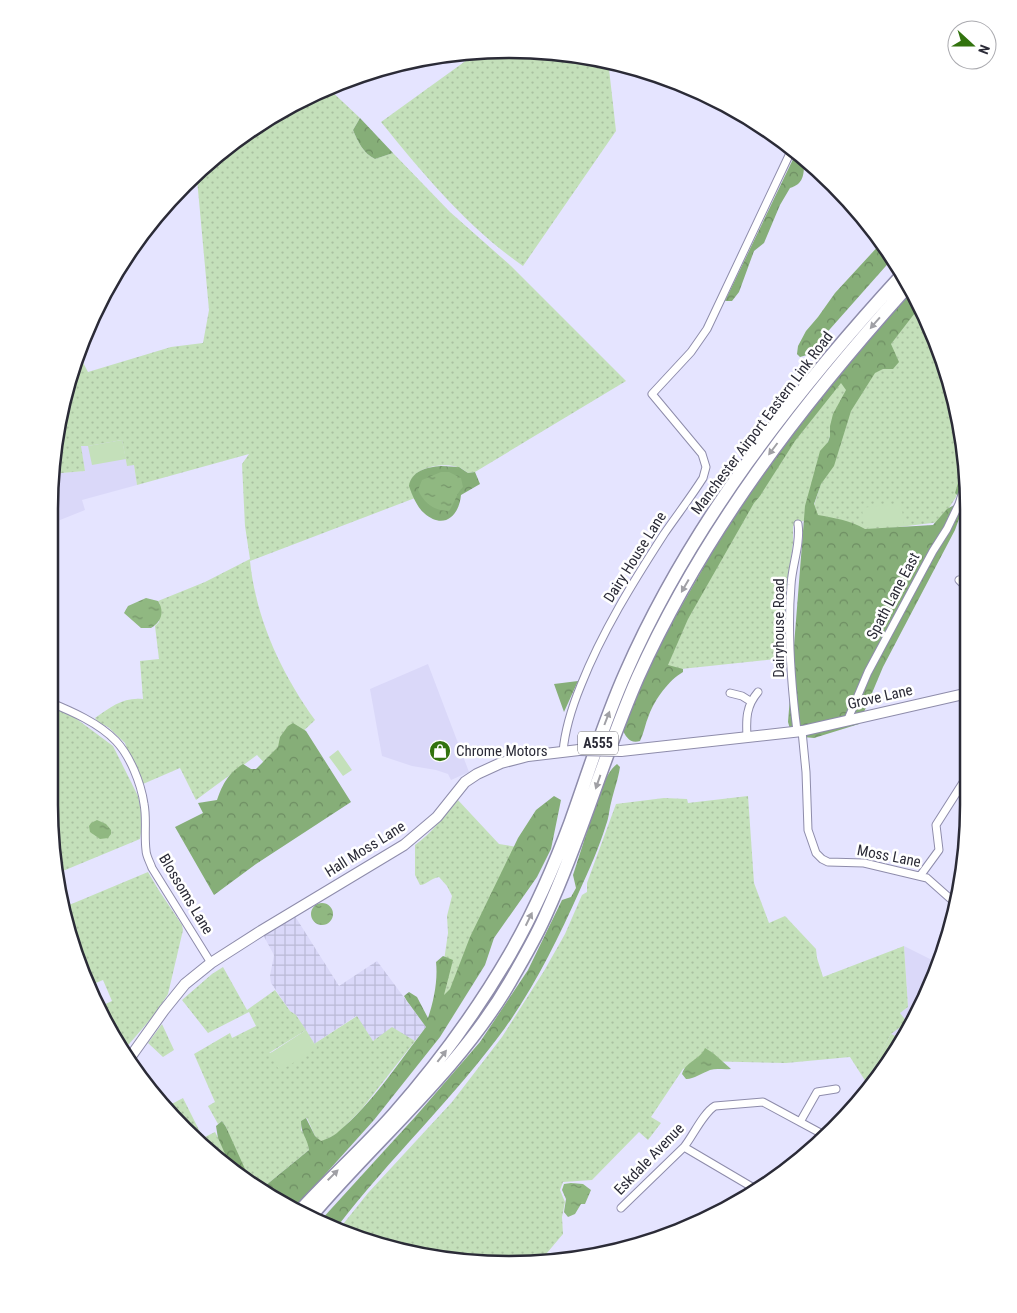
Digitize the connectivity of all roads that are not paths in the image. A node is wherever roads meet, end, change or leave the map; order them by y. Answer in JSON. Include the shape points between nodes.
{"nodes":[{"id":1,"x":789,"y":156,"type":"edge"},
{"id":2,"x":897,"y":280,"type":"edge"},
{"id":3,"x":903,"y":291,"type":"edge"},
{"id":4,"x":960,"y":502,"type":"edge"},
{"id":5,"x":798,"y":524,"type":"dead end"},
{"id":6,"x":758,"y":692,"type":"dead end"},
{"id":7,"x":730,"y":693,"type":"dead end"},
{"id":8,"x":960,"y":695,"type":"edge"},
{"id":9,"x":750,"y":701,"type":"junction"},
{"id":10,"x":58,"y":706,"type":"edge"},
{"id":11,"x":848,"y":719,"type":"junction"},
{"id":12,"x":800,"y":731,"type":"junction"},
{"id":13,"x":747,"y":737,"type":"junction"},
{"id":14,"x":563,"y":752,"type":"junction"},
{"id":15,"x":960,"y":787,"type":"edge"},
{"id":16,"x":920,"y":876,"type":"junction"},
{"id":17,"x":950,"y":898,"type":"edge"},
{"id":18,"x":211,"y":963,"type":"junction"},
{"id":19,"x":133,"y":1054,"type":"edge"},
{"id":20,"x":836,"y":1089,"type":"dead end"},
{"id":21,"x":800,"y":1122,"type":"junction"},
{"id":22,"x":818,"y":1132,"type":"edge"},
{"id":23,"x":684,"y":1147,"type":"junction"},
{"id":24,"x":749,"y":1185,"type":"edge"},
{"id":25,"x":305,"y":1207,"type":"edge"},
{"id":26,"x":621,"y":1208,"type":"dead end"},
{"id":27,"x":315,"y":1212,"type":"edge"}],
"edges":[{"from":1,"to":14,"type":"street","name":"Dairy House Lane","via":[[707,329],[652,394],[702,454],[706,467],[703,478],[621,604],[591,660],[569,715]]},
{"from":25,"to":2,"type":"highway","name":"Manchester Airport Eastern Link Road","number":"A555","one_way":true,"via":[[404,1102],[486,994],[544,887],[624,676],[676,572],[718,505],[762,444],[840,345]]},
{"from":3,"to":27,"type":"highway","name":"Manchester Airport Eastern Link Road","number":"A555","one_way":true,"via":[[795,420],[709,543],[664,624],[624,709],[547,913],[510,982],[478,1029],[429,1089]]},
{"from":4,"to":11,"type":"street","name":"Spath Lane East","via":[[868,672]]},
{"from":5,"to":12,"type":"street","name":"Dairyhouse Road","via":[[793,563],[790,658]]},
{"from":6,"to":9,"type":"street"},
{"from":7,"to":9,"type":"street"},
{"from":8,"to":11,"type":"street","name":"Grove Lane"},
{"from":9,"to":13,"type":"street","via":[[746,718]]},
{"from":10,"to":18,"type":"street","name":"Blossoms Lane","via":[[98,727],[115,740],[125,755],[144,802],[146,852],[152,868]]},
{"from":11,"to":12,"type":"street","name":"Grove Lane"},
{"from":12,"to":13,"type":"street","name":"Hall Moss Lane"},
{"from":12,"to":16,"type":"street","name":"Moss Lane","via":[[806,772],[808,830],[816,853],[828,862],[864,863]]},
{"from":13,"to":14,"type":"street","name":"Hall Moss Lane","bridge":true,"via":[[621,751]]},
{"from":14,"to":18,"type":"street","name":"Hall Moss Lane","via":[[510,760],[477,774],[465,782],[437,817],[404,845]]},
{"from":15,"to":16,"type":"street","via":[[936,825],[939,850]]},
{"from":16,"to":17,"type":"street","name":"Moss Lane","via":[[927,878]]},
{"from":18,"to":19,"type":"street","name":"Hall Moss Lane","via":[[186,984]]},
{"from":20,"to":21,"type":"street","via":[[817,1092]]},
{"from":21,"to":22,"type":"street","name":"Eskdale Avenue"},
{"from":21,"to":23,"type":"street","name":"Eskdale Avenue","via":[[763,1102],[715,1106]]},
{"from":23,"to":24,"type":"street"},
{"from":23,"to":26,"type":"street","name":"Eskdale Avenue"}]}
